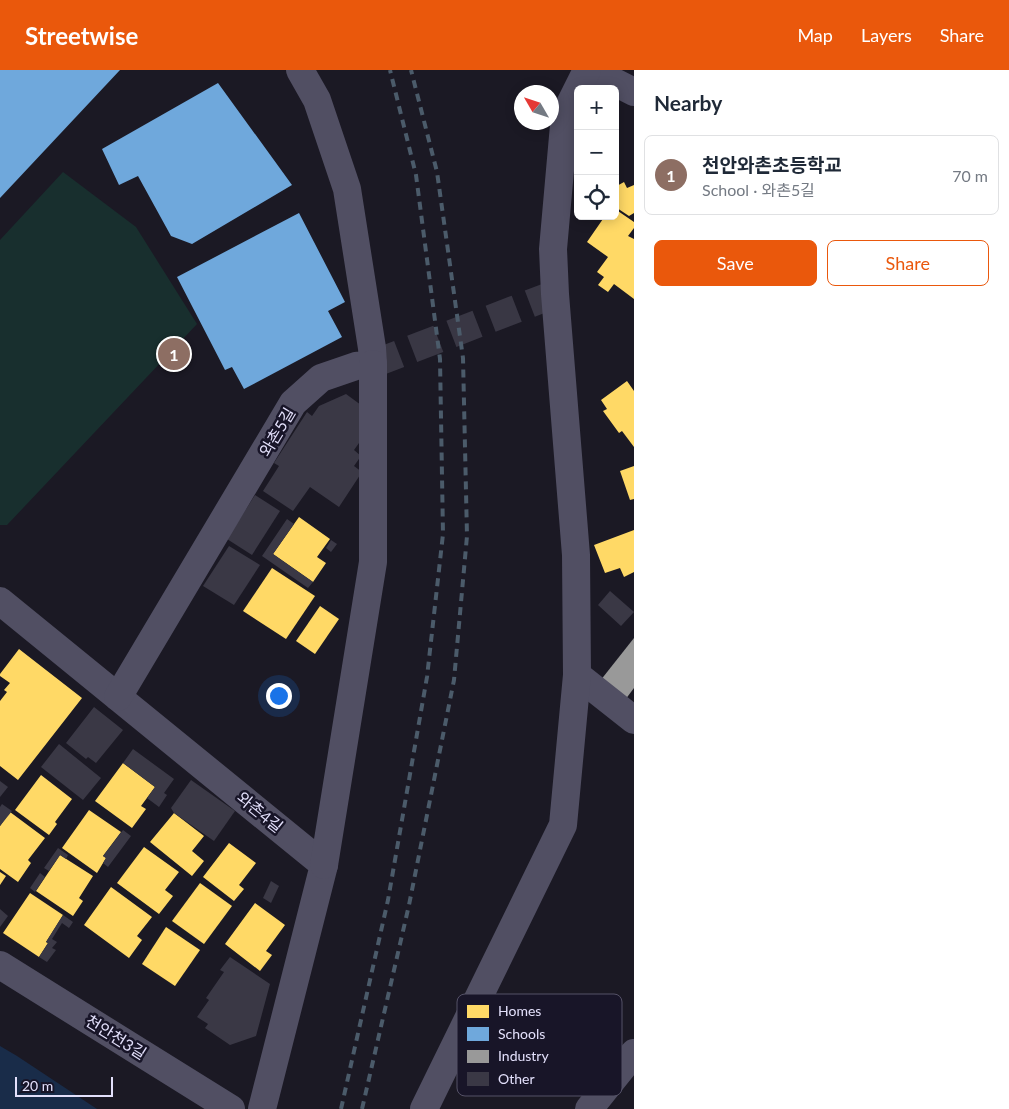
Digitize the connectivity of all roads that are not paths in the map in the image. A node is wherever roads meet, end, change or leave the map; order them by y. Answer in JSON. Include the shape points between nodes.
{"nodes":[{"id":1,"x":300,"y":70,"type":"edge"},
{"id":2,"x":587,"y":70,"type":"edge"},
{"id":3,"x":592,"y":70,"type":"edge"},
{"id":4,"x":634,"y":92,"type":"edge"},
{"id":5,"x":373,"y":364,"type":"junction"},
{"id":6,"x":0,"y":601,"type":"edge"},
{"id":7,"x":577,"y":675,"type":"junction"},
{"id":8,"x":118,"y":697,"type":"junction"},
{"id":9,"x":634,"y":720,"type":"edge"},
{"id":10,"x":324,"y":865,"type":"junction"},
{"id":11,"x":0,"y":966,"type":"edge"},
{"id":12,"x":480,"y":994,"type":"edge"},
{"id":13,"x":457,"y":1042,"type":"edge"},
{"id":14,"x":634,"y":1053,"type":"edge"},
{"id":15,"x":622,"y":1068,"type":"edge"},
{"id":16,"x":599,"y":1096,"type":"edge"},
{"id":17,"x":231,"y":1109,"type":"edge"},
{"id":18,"x":262,"y":1109,"type":"edge"},
{"id":19,"x":424,"y":1109,"type":"edge"},
{"id":20,"x":589,"y":1109,"type":"edge"}],
"edges":[{"from":1,"to":5,"type":"street","via":[[317,100],[347,188]]},
{"from":2,"to":7,"type":"street","via":[[564,114],[553,249],[576,556]]},
{"from":3,"to":4,"type":"street"},
{"from":5,"to":8,"type":"street","name":"와촌5길","via":[[321,378],[293,403]]},
{"from":5,"to":10,"type":"street","via":[[373,562]]},
{"from":6,"to":8,"type":"street","name":"와촌4길"},
{"from":7,"to":9,"type":"street"},
{"from":7,"to":12,"type":"street","via":[[563,825]]},
{"from":8,"to":10,"type":"street","name":"와촌4길"},
{"from":10,"to":18,"type":"street"},
{"from":11,"to":17,"type":"street","name":"천안천3길"},
{"from":13,"to":19,"type":"street"},
{"from":14,"to":15,"type":"street"},
{"from":16,"to":20,"type":"street"}]}
